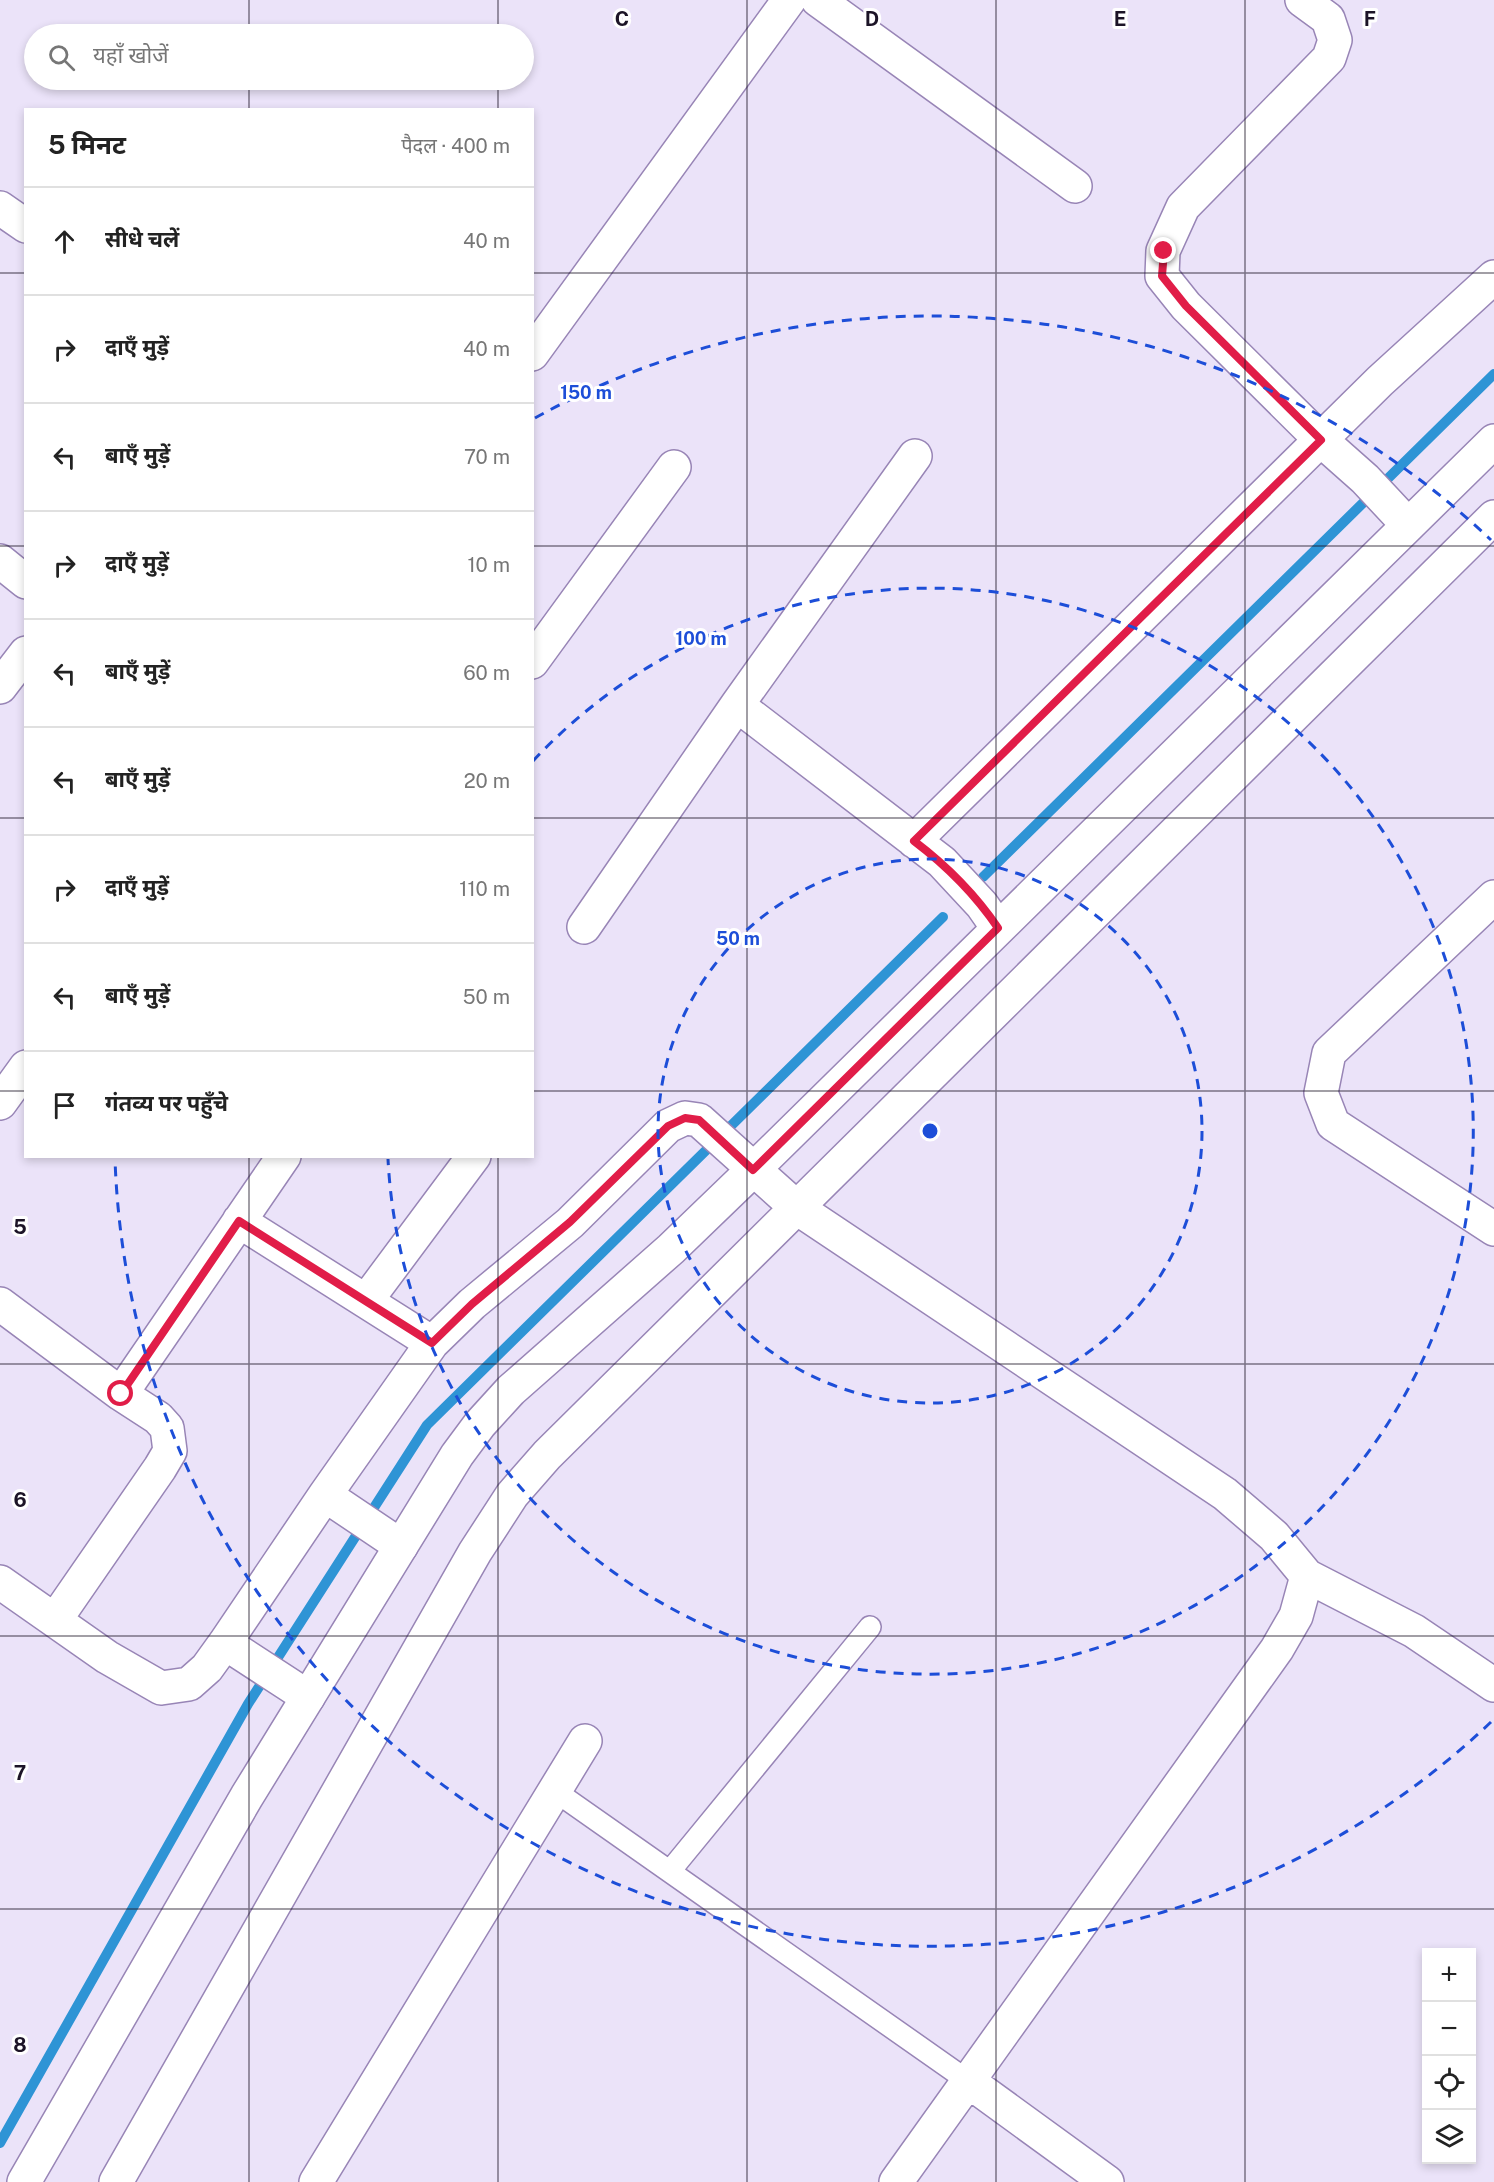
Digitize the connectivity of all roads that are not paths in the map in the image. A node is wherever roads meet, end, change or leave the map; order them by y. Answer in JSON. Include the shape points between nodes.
{"nodes":[{"id":1,"x":789,"y":0,"type":"edge"},
{"id":2,"x":818,"y":0,"type":"edge"},
{"id":3,"x":1302,"y":0,"type":"edge"},
{"id":4,"x":1075,"y":186,"type":"dead end"},
{"id":5,"x":0,"y":208,"type":"edge"},
{"id":6,"x":24,"y":225,"type":"edge"},
{"id":7,"x":1494,"y":277,"type":"edge"},
{"id":8,"x":534,"y":351,"type":"edge"},
{"id":9,"x":1321,"y":440,"type":"junction"},
{"id":10,"x":1494,"y":441,"type":"edge"},
{"id":11,"x":915,"y":456,"type":"dead end"},
{"id":12,"x":674,"y":467,"type":"dead end"},
{"id":13,"x":1494,"y":517,"type":"edge"},
{"id":14,"x":1408,"y":525,"type":"junction"},
{"id":15,"x":0,"y":561,"type":"edge"},
{"id":16,"x":24,"y":580,"type":"edge"},
{"id":17,"x":24,"y":656,"type":"edge"},
{"id":18,"x":534,"y":659,"type":"edge"},
{"id":19,"x":0,"y":687,"type":"edge"},
{"id":20,"x":737,"y":705,"type":"junction"},
{"id":21,"x":914,"y":841,"type":"junction"},
{"id":22,"x":1494,"y":897,"type":"edge"},
{"id":23,"x":584,"y":927,"type":"dead end"},
{"id":24,"x":998,"y":928,"type":"junction"},
{"id":25,"x":24,"y":1070,"type":"edge"},
{"id":26,"x":0,"y":1103,"type":"edge"},
{"id":27,"x":473,"y":1158,"type":"edge"},
{"id":28,"x":276,"y":1159,"type":"edge"},
{"id":29,"x":753,"y":1170,"type":"junction"},
{"id":30,"x":797,"y":1208,"type":"junction"},
{"id":31,"x":239,"y":1221,"type":"junction"},
{"id":32,"x":1494,"y":1229,"type":"edge"},
{"id":33,"x":366,"y":1301,"type":"junction"},
{"id":34,"x":0,"y":1304,"type":"edge"},
{"id":35,"x":432,"y":1343,"type":"junction"},
{"id":36,"x":121,"y":1394,"type":"junction"},
{"id":37,"x":350,"y":1512,"type":"junction"},
{"id":38,"x":401,"y":1546,"type":"junction"},
{"id":39,"x":1307,"y":1576,"type":"junction"},
{"id":40,"x":0,"y":1582,"type":"edge"},
{"id":41,"x":55,"y":1620,"type":"junction"},
{"id":42,"x":870,"y":1627,"type":"dead end"},
{"id":43,"x":225,"y":1643,"type":"junction"},
{"id":44,"x":284,"y":1681,"type":"junction"},
{"id":45,"x":1494,"y":1686,"type":"edge"},
{"id":46,"x":585,"y":1741,"type":"dead end"},
{"id":47,"x":555,"y":1791,"type":"junction"},
{"id":48,"x":670,"y":1871,"type":"junction"},
{"id":49,"x":969,"y":2081,"type":"junction"},
{"id":50,"x":24,"y":2182,"type":"edge"},
{"id":51,"x":116,"y":2182,"type":"edge"},
{"id":52,"x":316,"y":2182,"type":"edge"},
{"id":53,"x":896,"y":2182,"type":"edge"},
{"id":54,"x":1107,"y":2182,"type":"edge"}],
"edges":[{"from":1,"to":8,"type":"street"},
{"from":2,"to":4,"type":"street"},
{"from":3,"to":9,"type":"street","via":[[1328,19],[1335,40],[1329,57],[1183,207],[1164,251],[1162,276],[1186,306]]},
{"from":5,"to":6,"type":"street"},
{"from":7,"to":9,"type":"street"},
{"from":9,"to":14,"type":"street"},
{"from":9,"to":21,"type":"street"},
{"from":10,"to":14,"type":"street"},
{"from":11,"to":20,"type":"street"},
{"from":12,"to":18,"type":"street"},
{"from":13,"to":30,"type":"street"},
{"from":14,"to":24,"type":"street"},
{"from":15,"to":16,"type":"street"},
{"from":17,"to":19,"type":"street"},
{"from":20,"to":21,"type":"street"},
{"from":20,"to":23,"type":"street"},
{"from":21,"to":24,"type":"street","via":[[950,871]]},
{"from":22,"to":32,"type":"street","via":[[1329,1053],[1321,1093],[1334,1124]]},
{"from":24,"to":29,"type":"street"},
{"from":25,"to":26,"type":"street"},
{"from":27,"to":33,"type":"street"},
{"from":28,"to":31,"type":"street"},
{"from":29,"to":30,"type":"street"},
{"from":29,"to":35,"type":"street","via":[[699,1120],[685,1118],[668,1126],[570,1222]]},
{"from":29,"to":38,"type":"street","via":[[671,1249],[511,1390],[457,1455]]},
{"from":30,"to":39,"type":"street","via":[[1225,1494],[1274,1536]]},
{"from":30,"to":51,"type":"street","via":[[547,1455],[512,1495],[469,1562]]},
{"from":31,"to":33,"type":"street"},
{"from":31,"to":36,"type":"street"},
{"from":33,"to":35,"type":"street"},
{"from":34,"to":36,"type":"street"},
{"from":35,"to":37,"type":"street"},
{"from":36,"to":41,"type":"street","via":[[167,1428],[170,1451]]},
{"from":37,"to":38,"type":"street"},
{"from":37,"to":43,"type":"street"},
{"from":38,"to":44,"type":"street"},
{"from":39,"to":45,"type":"street","via":[[1414,1631]]},
{"from":39,"to":49,"type":"street","via":[[1296,1616],[1277,1649]]},
{"from":40,"to":41,"type":"street"},
{"from":41,"to":43,"type":"street","via":[[107,1657],[161,1688],[189,1684]]},
{"from":42,"to":48,"type":"lane"},
{"from":43,"to":44,"type":"street"},
{"from":44,"to":50,"type":"street","via":[[247,1796]]},
{"from":46,"to":47,"type":"street"},
{"from":47,"to":48,"type":"lane"},
{"from":47,"to":52,"type":"street"},
{"from":48,"to":49,"type":"lane"},
{"from":49,"to":53,"type":"street"},
{"from":49,"to":54,"type":"street"}]}
